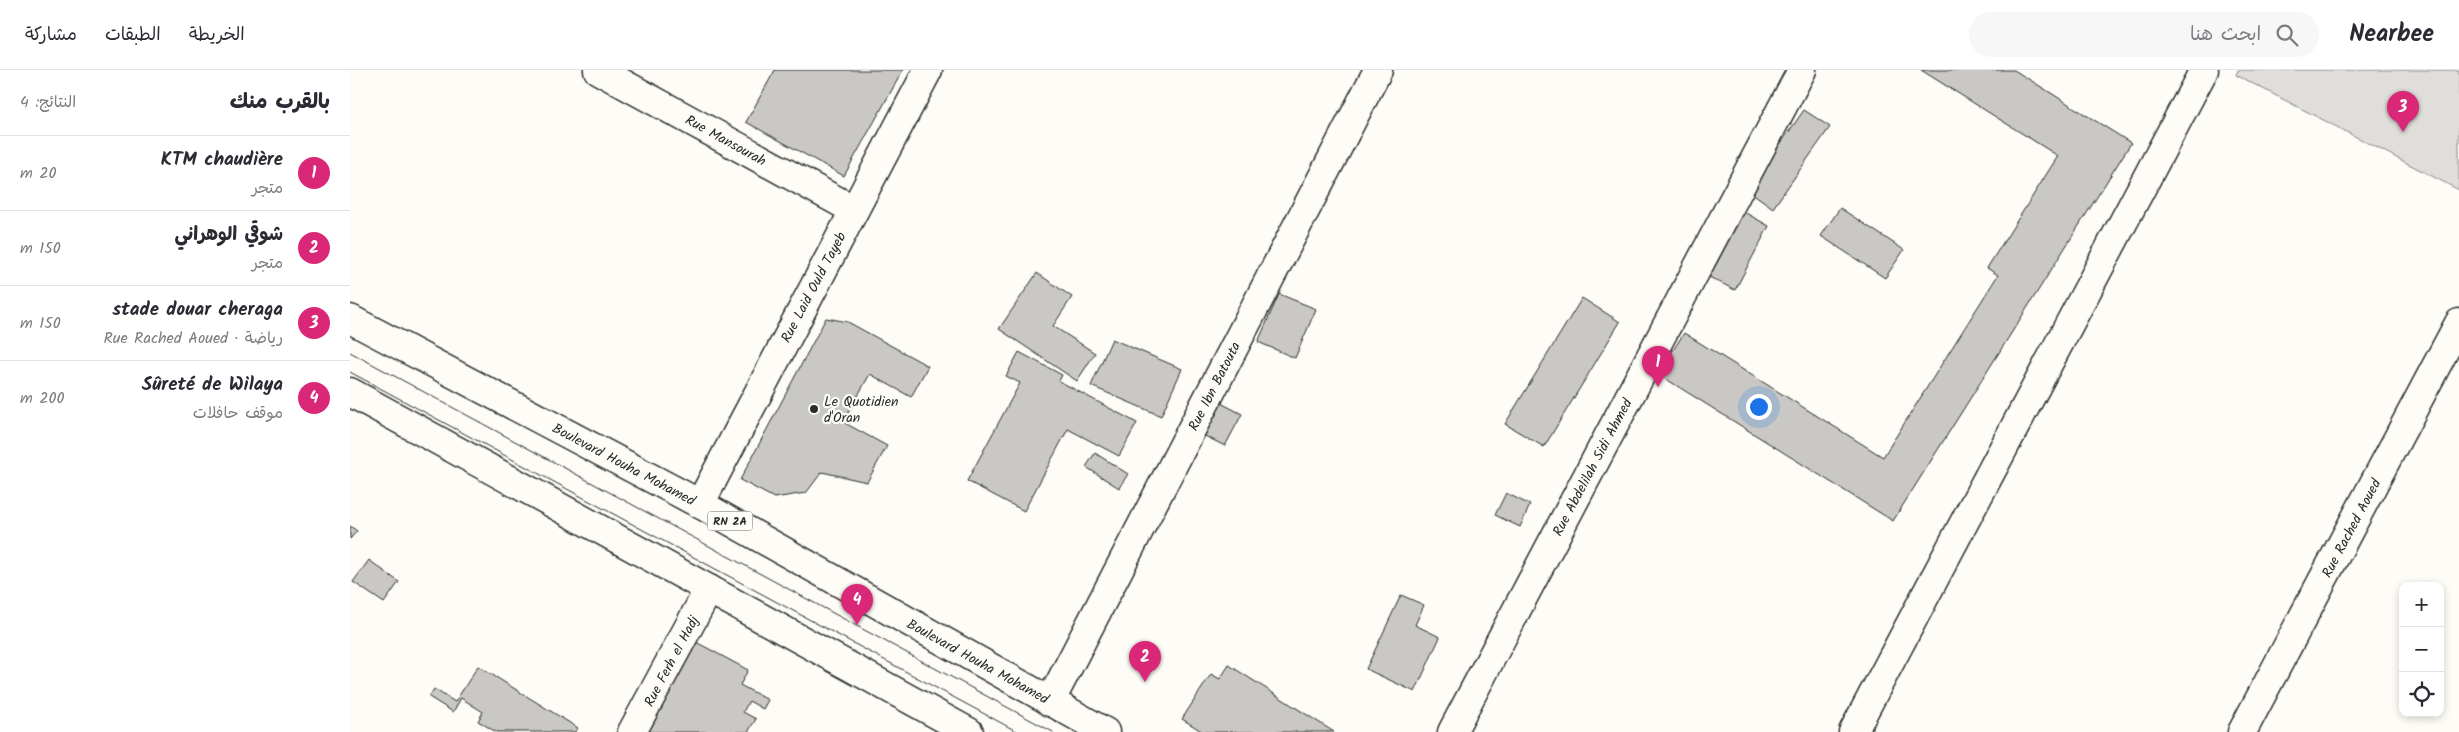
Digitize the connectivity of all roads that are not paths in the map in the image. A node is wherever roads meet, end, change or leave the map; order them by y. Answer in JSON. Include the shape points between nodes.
{"nodes":[{"id":1,"x":598,"y":70,"type":"edge"},
{"id":2,"x":928,"y":70,"type":"edge"},
{"id":3,"x":1378,"y":70,"type":"edge"},
{"id":4,"x":1802,"y":70,"type":"edge"},
{"id":5,"x":2204,"y":70,"type":"edge"},
{"id":6,"x":854,"y":210,"type":"junction"},
{"id":7,"x":350,"y":319,"type":"edge"},
{"id":8,"x":2459,"y":323,"type":"edge"},
{"id":9,"x":350,"y":393,"type":"edge"},
{"id":10,"x":700,"y":504,"type":"junction"},
{"id":11,"x":709,"y":589,"type":"junction"},
{"id":12,"x":1050,"y":702,"type":"junction"},
{"id":13,"x":632,"y":732,"type":"edge"},
{"id":14,"x":969,"y":732,"type":"edge"},
{"id":15,"x":1105,"y":732,"type":"edge"},
{"id":16,"x":1452,"y":732,"type":"edge"},
{"id":17,"x":1853,"y":732,"type":"edge"},
{"id":18,"x":2242,"y":732,"type":"edge"}],
"edges":[{"from":1,"to":6,"type":"street","name":"Rue Mansourah"},
{"from":2,"to":6,"type":"street","name":"Rue Laid Ould Tayeb"},
{"from":3,"to":12,"type":"street","name":"Rue Ibn Batouta"},
{"from":4,"to":16,"type":"street","name":"Rue Abdelilah Sidi Ahmed"},
{"from":5,"to":17,"type":"street"},
{"from":6,"to":10,"type":"street","name":"Rue Laid Ould Tayeb"},
{"from":7,"to":10,"type":"street","name":"Boulevard Houha Mohamed","number":"RN 2A"},
{"from":8,"to":18,"type":"street","name":"Rue Rached Aoued"},
{"from":9,"to":11,"type":"street"},
{"from":10,"to":12,"type":"street","name":"Boulevard Houha Mohamed","number":"RN 2A"},
{"from":11,"to":13,"type":"street","name":"Rue Ferh el Hadj"},
{"from":11,"to":14,"type":"street"},
{"from":12,"to":15,"type":"street","name":"Boulevard Houha Mohamed","number":"RN 2A"}]}
